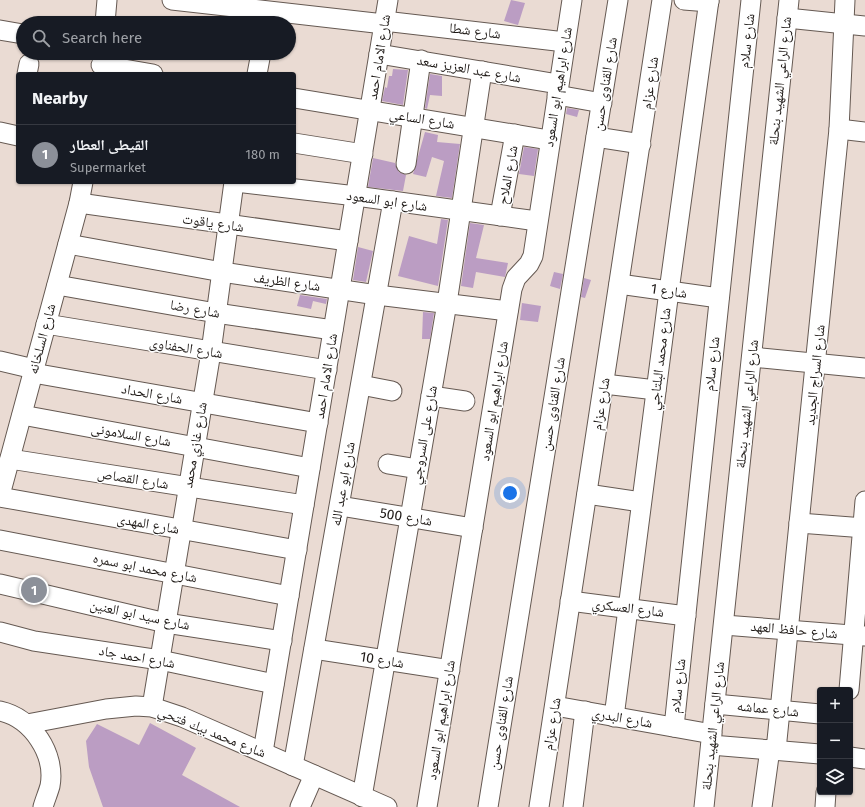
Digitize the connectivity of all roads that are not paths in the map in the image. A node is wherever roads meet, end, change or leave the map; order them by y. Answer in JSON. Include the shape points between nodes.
{"nodes":[{"id":1,"x":107,"y":0,"type":"edge"},
{"id":2,"x":172,"y":0,"type":"edge"},
{"id":3,"x":388,"y":0,"type":"edge"},
{"id":4,"x":572,"y":0,"type":"edge"},
{"id":5,"x":618,"y":0,"type":"edge"},
{"id":6,"x":662,"y":0,"type":"edge"},
{"id":7,"x":684,"y":0,"type":"edge"},
{"id":8,"x":751,"y":0,"type":"edge"},
{"id":9,"x":845,"y":0,"type":"edge"},
{"id":10,"x":709,"y":1,"type":"edge"},
{"id":11,"x":788,"y":9,"type":"edge"},
{"id":12,"x":106,"y":16,"type":"edge"},
{"id":13,"x":384,"y":22,"type":"junction"},
{"id":14,"x":844,"y":24,"type":"junction"},
{"id":15,"x":865,"y":26,"type":"edge"},
{"id":16,"x":0,"y":30,"type":"edge"},
{"id":17,"x":16,"y":33,"type":"edge"},
{"id":18,"x":565,"y":42,"type":"junction"},
{"id":19,"x":379,"y":54,"type":"junction"},
{"id":20,"x":260,"y":60,"type":"edge"},
{"id":21,"x":421,"y":60,"type":"junction"},
{"id":22,"x":101,"y":64,"type":"edge"},
{"id":23,"x":482,"y":71,"type":"junction"},
{"id":24,"x":142,"y":72,"type":"edge"},
{"id":25,"x":257,"y":72,"type":"edge"},
{"id":26,"x":557,"y":90,"type":"junction"},
{"id":27,"x":296,"y":98,"type":"edge"},
{"id":28,"x":602,"y":103,"type":"junction"},
{"id":29,"x":370,"y":111,"type":"junction"},
{"id":30,"x":412,"y":117,"type":"junction"},
{"id":31,"x":474,"y":127,"type":"junction"},
{"id":32,"x":839,"y":129,"type":"junction"},
{"id":33,"x":0,"y":132,"type":"edge"},
{"id":34,"x":865,"y":132,"type":"edge"},
{"id":35,"x":515,"y":134,"type":"junction"},
{"id":36,"x":16,"y":136,"type":"edge"},
{"id":37,"x":596,"y":137,"type":"junction"},
{"id":38,"x":549,"y":140,"type":"junction"},
{"id":39,"x":296,"y":143,"type":"edge"},
{"id":40,"x":641,"y":144,"type":"junction"},
{"id":41,"x":363,"y":154,"type":"junction"},
{"id":42,"x":406,"y":164,"type":"dead end"},
{"id":43,"x":83,"y":184,"type":"edge"},
{"id":44,"x":235,"y":184,"type":"edge"},
{"id":45,"x":252,"y":184,"type":"edge"},
{"id":46,"x":356,"y":196,"type":"junction"},
{"id":47,"x":393,"y":202,"type":"junction"},
{"id":48,"x":79,"y":204,"type":"junction"},
{"id":49,"x":461,"y":211,"type":"junction"},
{"id":50,"x":500,"y":216,"type":"junction"},
{"id":51,"x":537,"y":221,"type":"junction"},
{"id":52,"x":228,"y":225,"type":"junction"},
{"id":53,"x":348,"y":241,"type":"junction"},
{"id":54,"x":68,"y":244,"type":"junction"},
{"id":55,"x":222,"y":272,"type":"junction"},
{"id":56,"x":619,"y":284,"type":"junction"},
{"id":57,"x":57,"y":285,"type":"junction"},
{"id":58,"x":340,"y":290,"type":"junction"},
{"id":59,"x":669,"y":291,"type":"junction"},
{"id":60,"x":377,"y":295,"type":"junction"},
{"id":61,"x":719,"y":298,"type":"junction"},
{"id":62,"x":446,"y":303,"type":"junction"},
{"id":63,"x":508,"y":311,"type":"junction"},
{"id":64,"x":216,"y":313,"type":"junction"},
{"id":65,"x":46,"y":324,"type":"junction"},
{"id":66,"x":333,"y":330,"type":"junction"},
{"id":67,"x":211,"y":352,"type":"junction"},
{"id":68,"x":752,"y":357,"type":"junction"},
{"id":69,"x":0,"y":361,"type":"edge"},
{"id":70,"x":816,"y":363,"type":"junction"},
{"id":71,"x":865,"y":368,"type":"edge"},
{"id":72,"x":327,"y":370,"type":"junction"},
{"id":73,"x":34,"y":371,"type":"junction"},
{"id":74,"x":604,"y":384,"type":"junction"},
{"id":75,"x":361,"y":385,"type":"junction"},
{"id":76,"x":656,"y":390,"type":"junction"},
{"id":77,"x":392,"y":391,"type":"dead end"},
{"id":78,"x":431,"y":396,"type":"junction"},
{"id":79,"x":465,"y":401,"type":"dead end"},
{"id":80,"x":202,"y":403,"type":"junction"},
{"id":81,"x":22,"y":416,"type":"junction"},
{"id":82,"x":318,"y":423,"type":"junction"},
{"id":83,"x":195,"y":446,"type":"junction"},
{"id":84,"x":10,"y":459,"type":"junction"},
{"id":85,"x":388,"y":464,"type":"dead end"},
{"id":86,"x":310,"y":468,"type":"junction"},
{"id":87,"x":418,"y":469,"type":"junction"},
{"id":88,"x":188,"y":488,"type":"junction"},
{"id":89,"x":587,"y":494,"type":"junction"},
{"id":90,"x":0,"y":496,"type":"edge"},
{"id":91,"x":865,"y":501,"type":"edge"},
{"id":92,"x":641,"y":502,"type":"junction"},
{"id":93,"x":304,"y":505,"type":"junction"},
{"id":94,"x":340,"y":506,"type":"junction"},
{"id":95,"x":410,"y":518,"type":"junction"},
{"id":96,"x":799,"y":523,"type":"junction"},
{"id":97,"x":473,"y":528,"type":"junction"},
{"id":98,"x":864,"y":528,"type":"edge"},
{"id":99,"x":181,"y":530,"type":"junction"},
{"id":100,"x":0,"y":540,"type":"edge"},
{"id":101,"x":297,"y":550,"type":"junction"},
{"id":102,"x":174,"y":574,"type":"junction"},
{"id":103,"x":0,"y":584,"type":"edge"},
{"id":104,"x":289,"y":596,"type":"junction"},
{"id":105,"x":570,"y":601,"type":"junction"},
{"id":106,"x":628,"y":608,"type":"junction"},
{"id":107,"x":686,"y":616,"type":"junction"},
{"id":108,"x":166,"y":622,"type":"junction"},
{"id":109,"x":724,"y":624,"type":"junction"},
{"id":110,"x":788,"y":630,"type":"junction"},
{"id":111,"x":0,"y":632,"type":"edge"},
{"id":112,"x":859,"y":635,"type":"edge"},
{"id":113,"x":282,"y":640,"type":"junction"},
{"id":114,"x":314,"y":649,"type":"junction"},
{"id":115,"x":160,"y":660,"type":"junction"},
{"id":116,"x":386,"y":660,"type":"junction"},
{"id":117,"x":450,"y":670,"type":"junction"},
{"id":118,"x":274,"y":684,"type":"junction"},
{"id":119,"x":850,"y":687,"type":"edge"},
{"id":120,"x":715,"y":704,"type":"junction"},
{"id":121,"x":555,"y":706,"type":"junction"},
{"id":122,"x":152,"y":707,"type":"junction"},
{"id":123,"x":780,"y":710,"type":"junction"},
{"id":124,"x":0,"y":711,"type":"edge"},
{"id":125,"x":585,"y":711,"type":"junction"},
{"id":126,"x":817,"y":714,"type":"edge"},
{"id":127,"x":614,"y":717,"type":"junction"},
{"id":128,"x":28,"y":724,"type":"junction"},
{"id":129,"x":674,"y":727,"type":"junction"},
{"id":130,"x":711,"y":739,"type":"junction"},
{"id":131,"x":773,"y":750,"type":"junction"},
{"id":132,"x":263,"y":752,"type":"junction"},
{"id":133,"x":817,"y":754,"type":"edge"},
{"id":134,"x":853,"y":757,"type":"edge"},
{"id":135,"x":865,"y":759,"type":"edge"},
{"id":136,"x":293,"y":766,"type":"junction"},
{"id":137,"x":314,"y":775,"type":"junction"},
{"id":138,"x":826,"y":795,"type":"edge"},
{"id":139,"x":362,"y":797,"type":"junction"},
{"id":140,"x":43,"y":807,"type":"edge"},
{"id":141,"x":300,"y":807,"type":"edge"},
{"id":142,"x":387,"y":807,"type":"edge"},
{"id":143,"x":427,"y":807,"type":"edge"},
{"id":144,"x":488,"y":807,"type":"edge"},
{"id":145,"x":539,"y":807,"type":"edge"},
{"id":146,"x":573,"y":807,"type":"edge"},
{"id":147,"x":704,"y":807,"type":"edge"},
{"id":148,"x":762,"y":807,"type":"edge"},
{"id":149,"x":825,"y":807,"type":"edge"}],
"edges":[{"from":1,"to":12,"type":"street"},
{"from":2,"to":13,"type":"street","name":"شارع شطا"},
{"from":3,"to":13,"type":"street","name":"شارع الامام احمد"},
{"from":4,"to":18,"type":"street","name":"شارع ابراهيم ابو السعود"},
{"from":5,"to":28,"type":"street","name":"شارع القناوى حسن"},
{"from":6,"to":40,"type":"street","name":"شارع عزام"},
{"from":7,"to":10,"type":"street"},
{"from":8,"to":61,"type":"street","name":"شارع سلام"},
{"from":9,"to":14,"type":"street","name":"شارع السراج الجديد"},
{"from":10,"to":59,"type":"street","name":"شارع محمد البلتاجي"},
{"from":11,"to":14,"type":"street"},
{"from":11,"to":68,"type":"street","name":"شارع الراعي الشهيد بنحلة"},
{"from":13,"to":18,"type":"street","name":"شارع شطا"},
{"from":13,"to":19,"type":"street","name":"شارع الامام احمد"},
{"from":14,"to":15,"type":"street"},
{"from":14,"to":32,"type":"street","name":"شارع السراج الجديد"},
{"from":16,"to":17,"type":"street"},
{"from":18,"to":26,"type":"street","name":"شارع ابراهيم ابو السعود"},
{"from":19,"to":21,"type":"street","name":"شارع عبد العزيز سعد"},
{"from":19,"to":29,"type":"street","name":"شارع الامام احمد"},
{"from":20,"to":25,"type":"street"},
{"from":21,"to":23,"type":"street","name":"شارع عبد العزيز سعد"},
{"from":21,"to":30,"type":"street"},
{"from":22,"to":24,"type":"street"},
{"from":23,"to":26,"type":"street","name":"شارع عبد العزيز سعد"},
{"from":23,"to":31,"type":"street","name":"شارع على السروجي"},
{"from":26,"to":28,"type":"street","name":"شارع عبد العزيز سعد"},
{"from":26,"to":38,"type":"street","name":"شارع ابراهيم ابو السعود"},
{"from":27,"to":29,"type":"street","name":"شارع الساعي"},
{"from":28,"to":37,"type":"street","name":"شارع القناوى حسن"},
{"from":29,"to":30,"type":"street","name":"شارع الساعي"},
{"from":29,"to":41,"type":"street","name":"شارع الامام احمد"},
{"from":30,"to":31,"type":"street","name":"شارع الساعي"},
{"from":30,"to":42,"type":"street"},
{"from":31,"to":35,"type":"street","name":"شارع الساعي"},
{"from":31,"to":49,"type":"street","name":"شارع على السروجي"},
{"from":32,"to":34,"type":"street"},
{"from":32,"to":70,"type":"street","name":"شارع السراج الجديد"},
{"from":33,"to":36,"type":"street"},
{"from":35,"to":38,"type":"street","name":"شارع الساعي"},
{"from":35,"to":50,"type":"street","name":"شارع الملاح"},
{"from":37,"to":40,"type":"street"},
{"from":37,"to":144,"type":"street","name":"شارع القناوى حسن"},
{"from":38,"to":51,"type":"street","name":"شارع ابراهيم ابو السعود"},
{"from":39,"to":41,"type":"street"},
{"from":40,"to":56,"type":"street","name":"شارع عزام"},
{"from":41,"to":46,"type":"street","name":"شارع الامام احمد"},
{"from":43,"to":48,"type":"street","name":"شارع السلخانه"},
{"from":44,"to":52,"type":"street","name":"شارع غازي محمد"},
{"from":45,"to":46,"type":"street","name":"شارع ابو السعود"},
{"from":46,"to":47,"type":"street","name":"شارع ابو السعود"},
{"from":46,"to":53,"type":"street","name":"شارع الامام احمد"},
{"from":47,"to":49,"type":"street","name":"شارع ابو السعود"},
{"from":47,"to":60,"type":"street","name":"شارع ابو عبد الله"},
{"from":48,"to":52,"type":"street","name":"شارع ياقوت"},
{"from":48,"to":54,"type":"street","name":"شارع السلخانه"},
{"from":49,"to":50,"type":"street","name":"شارع ابو السعود"},
{"from":49,"to":62,"type":"street","name":"شارع على السروجي"},
{"from":50,"to":51,"type":"street","name":"شارع ابو السعود"},
{"from":51,"to":63,"type":"street","name":"شارع ابراهيم ابو السعود","via":[[533,256],[516,278]]},
{"from":52,"to":53,"type":"street","name":"شارع ياقوت"},
{"from":52,"to":55,"type":"street","name":"شارع غازي محمد"},
{"from":53,"to":58,"type":"street","name":"شارع الامام احمد"},
{"from":54,"to":55,"type":"street","name":"شارع الظريف"},
{"from":54,"to":57,"type":"street","name":"شارع السلخانه"},
{"from":55,"to":58,"type":"street","name":"شارع الظريف"},
{"from":55,"to":64,"type":"street","name":"شارع غازي محمد"},
{"from":56,"to":59,"type":"street","name":"شارع 1"},
{"from":56,"to":74,"type":"street","name":"شارع عزام"},
{"from":57,"to":64,"type":"street","name":"شارع رضا"},
{"from":57,"to":65,"type":"street","name":"شارع السلخانه"},
{"from":58,"to":60,"type":"street","name":"شارع الظريف"},
{"from":58,"to":66,"type":"street","name":"شارع الامام احمد"},
{"from":59,"to":61,"type":"street","name":"شارع 1"},
{"from":59,"to":76,"type":"street","name":"شارع محمد البلتاجي"},
{"from":60,"to":62,"type":"street","name":"شارع الظريف"},
{"from":60,"to":75,"type":"street","name":"شارع ابو عبد الله"},
{"from":61,"to":107,"type":"street","name":"شارع سلام"},
{"from":62,"to":63,"type":"street","name":"شارع الظريف"},
{"from":62,"to":78,"type":"street","name":"شارع على السروجي"},
{"from":63,"to":97,"type":"street","name":"شارع ابراهيم ابو السعود"},
{"from":64,"to":66,"type":"street","name":"شارع رضا"},
{"from":64,"to":67,"type":"street","name":"شارع غازي محمد"},
{"from":65,"to":67,"type":"street","name":"شارع الحفناوى"},
{"from":65,"to":73,"type":"street","name":"شارع السلخانه"},
{"from":66,"to":72,"type":"street","name":"شارع الامام احمد"},
{"from":67,"to":72,"type":"street","name":"شارع الحفناوى"},
{"from":67,"to":80,"type":"street","name":"شارع غازي محمد"},
{"from":68,"to":70,"type":"street"},
{"from":68,"to":109,"type":"street","name":"شارع الراعي الشهيد بنحلة"},
{"from":69,"to":73,"type":"street","name":"شارع الحداد"},
{"from":70,"to":71,"type":"street"},
{"from":70,"to":96,"type":"street","name":"شارع السراج الجديد"},
{"from":72,"to":82,"type":"street","name":"شارع الامام احمد"},
{"from":73,"to":80,"type":"street","name":"شارع الحداد"},
{"from":73,"to":81,"type":"street","name":"شارع السلخانه"},
{"from":74,"to":76,"type":"street"},
{"from":74,"to":89,"type":"street","name":"شارع عزام"},
{"from":75,"to":77,"type":"street"},
{"from":75,"to":94,"type":"street","name":"شارع ابو عبد الله"},
{"from":76,"to":92,"type":"street","name":"شارع محمد البلتاجي"},
{"from":78,"to":79,"type":"street"},
{"from":78,"to":87,"type":"street","name":"شارع على السروجي"},
{"from":80,"to":82,"type":"street","name":"شارع الحداد"},
{"from":80,"to":83,"type":"street","name":"شارع غازي محمد"},
{"from":81,"to":83,"type":"street","name":"شارع السلامونى"},
{"from":81,"to":84,"type":"street","name":"شارع السلخانه"},
{"from":82,"to":86,"type":"street","name":"شارع الامام احمد"},
{"from":83,"to":86,"type":"street","name":"شارع السلامونى"},
{"from":83,"to":88,"type":"street","name":"شارع غازي محمد"},
{"from":84,"to":88,"type":"street","name":"شارع القصاص"},
{"from":84,"to":90,"type":"street","name":"شارع السلخانه"},
{"from":85,"to":87,"type":"street"},
{"from":86,"to":93,"type":"street","name":"شارع الامام احمد"},
{"from":87,"to":95,"type":"street","name":"شارع على السروجي"},
{"from":88,"to":93,"type":"street","name":"شارع القصاص"},
{"from":88,"to":99,"type":"street","name":"شارع غازي محمد"},
{"from":89,"to":92,"type":"street"},
{"from":89,"to":105,"type":"street","name":"شارع عزام"},
{"from":90,"to":99,"type":"street","name":"شارع المهدى"},
{"from":91,"to":98,"type":"street"},
{"from":92,"to":106,"type":"street","name":"شارع محمد البلتاجي"},
{"from":93,"to":101,"type":"street","name":"شارع الامام احمد"},
{"from":94,"to":95,"type":"street","name":"شارع 500"},
{"from":94,"to":114,"type":"street","name":"شارع ابو عبد الله"},
{"from":95,"to":97,"type":"street","name":"شارع 500"},
{"from":95,"to":116,"type":"street","name":"شارع على السروجي"},
{"from":96,"to":98,"type":"street"},
{"from":96,"to":110,"type":"street","name":"شارع السراج الجديد"},
{"from":97,"to":117,"type":"street","name":"شارع ابراهيم ابو السعود"},
{"from":98,"to":112,"type":"street"},
{"from":99,"to":101,"type":"street","name":"شارع المهدى"},
{"from":99,"to":102,"type":"street","name":"شارع غازي محمد"},
{"from":100,"to":102,"type":"street","name":"شارع محمد ابو سمره"},
{"from":101,"to":104,"type":"street","name":"شارع الامام احمد"},
{"from":102,"to":104,"type":"street","name":"شارع محمد ابو سمره"},
{"from":102,"to":108,"type":"street","name":"شارع غازي محمد"},
{"from":103,"to":108,"type":"street","name":"شارع سيد ابو العنين"},
{"from":104,"to":113,"type":"street","name":"شارع الامام احمد"},
{"from":105,"to":106,"type":"street","name":"شارع العسكري"},
{"from":105,"to":121,"type":"street","name":"شارع عزام"},
{"from":106,"to":107,"type":"street","name":"شارع العسكري"},
{"from":106,"to":127,"type":"street","name":"شارع محمد البلتاجي"},
{"from":107,"to":129,"type":"street","name":"شارع سلام"},
{"from":108,"to":113,"type":"street","name":"شارع سيد ابو العنين"},
{"from":108,"to":115,"type":"street","name":"شارع غازي محمد"},
{"from":109,"to":110,"type":"street","name":"شارع حافظ العهد"},
{"from":109,"to":120,"type":"street","name":"شارع الراعي الشهيد بنحلة"},
{"from":110,"to":112,"type":"street","name":"شارع حافظ العهد"},
{"from":110,"to":123,"type":"street","name":"شارع السراج الجديد"},
{"from":111,"to":115,"type":"street","name":"شارع احمد جاد","via":[[34,641]]},
{"from":112,"to":119,"type":"street"},
{"from":113,"to":118,"type":"street","name":"شارع الامام احمد"},
{"from":114,"to":116,"type":"street","name":"شارع 10"},
{"from":114,"to":136,"type":"street","name":"شارع ابو عبد الله"},
{"from":115,"to":118,"type":"street","name":"شارع احمد جاد"},
{"from":115,"to":122,"type":"street","name":"شارع غازي محمد"},
{"from":116,"to":117,"type":"street","name":"شارع 10"},
{"from":116,"to":139,"type":"street","name":"شارع على السروجي"},
{"from":117,"to":143,"type":"street","name":"شارع ابراهيم ابو السعود"},
{"from":118,"to":132,"type":"street","name":"شارع الامام احمد"},
{"from":120,"to":123,"type":"street","name":"شارع عماشه"},
{"from":120,"to":130,"type":"street","name":"شارع الراعي الشهيد بنحلة"},
{"from":121,"to":125,"type":"street","name":"شارع البدري"},
{"from":121,"to":145,"type":"street","name":"شارع عزام"},
{"from":122,"to":128,"type":"street","name":"شارع محمد بيك فتحي","via":[[121,707]]},
{"from":122,"to":132,"type":"street","name":"شارع محمد بيك فتحي","via":[[182,717]]},
{"from":123,"to":126,"type":"street","name":"شارع عماشه"},
{"from":123,"to":131,"type":"street","name":"شارع السراج الجديد"},
{"from":124,"to":128,"type":"street","via":[[8,712]]},
{"from":125,"to":127,"type":"street","name":"شارع البدري"},
{"from":125,"to":146,"type":"street"},
{"from":127,"to":129,"type":"street","name":"شارع البدري"},
{"from":128,"to":140,"type":"street","via":[[42,742],[50,763],[50,785]]},
{"from":129,"to":130,"type":"street","name":"شارع البدري"},
{"from":130,"to":131,"type":"street","name":"شارع البدري"},
{"from":130,"to":147,"type":"street","name":"شارع الراعي الشهيد بنحلة"},
{"from":131,"to":133,"type":"street","name":"شارع البدري"},
{"from":131,"to":148,"type":"street","name":"شارع السراج الجديد"},
{"from":132,"to":136,"type":"street","name":"شارع محمد بيك فتحي"},
{"from":134,"to":135,"type":"street"},
{"from":136,"to":137,"type":"street","name":"شارع محمد بيك فتحي"},
{"from":137,"to":139,"type":"street","name":"شارع محمد بيك فتحي"},
{"from":137,"to":141,"type":"street"},
{"from":138,"to":149,"type":"street"},
{"from":139,"to":142,"type":"street","name":"شارع محمد بيك فتحي"}]}
